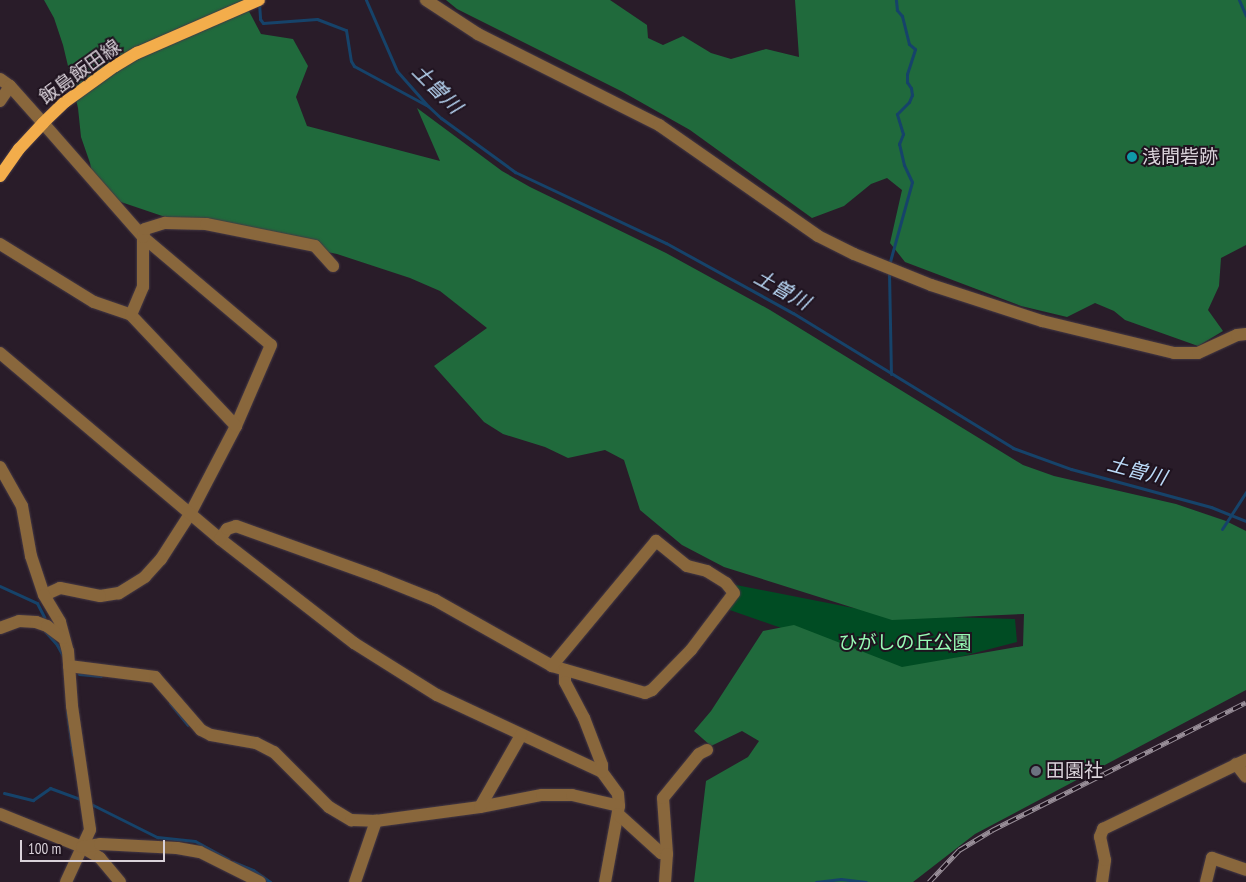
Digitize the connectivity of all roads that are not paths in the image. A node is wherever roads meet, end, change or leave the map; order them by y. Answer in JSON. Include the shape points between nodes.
{"nodes":[{"id":1,"x":259,"y":0,"type":"edge"},
{"id":2,"x":426,"y":0,"type":"edge"},
{"id":3,"x":5,"y":83,"type":"edge"},
{"id":4,"x":0,"y":101,"type":"edge"},
{"id":5,"x":43,"y":122,"type":"junction"},
{"id":6,"x":0,"y":176,"type":"edge"},
{"id":7,"x":143,"y":237,"type":"junction"},
{"id":8,"x":0,"y":244,"type":"edge"},
{"id":9,"x":333,"y":266,"type":"dead end"},
{"id":10,"x":132,"y":315,"type":"junction"},
{"id":11,"x":1246,"y":334,"type":"edge"},
{"id":12,"x":0,"y":353,"type":"edge"},
{"id":13,"x":236,"y":426,"type":"junction"},
{"id":14,"x":0,"y":467,"type":"edge"},
{"id":15,"x":190,"y":514,"type":"junction"},
{"id":16,"x":220,"y":539,"type":"junction"},
{"id":17,"x":44,"y":595,"type":"junction"},
{"id":18,"x":0,"y":628,"type":"edge"},
{"id":19,"x":63,"y":638,"type":"junction"},
{"id":20,"x":69,"y":666,"type":"junction"},
{"id":21,"x":552,"y":666,"type":"junction"},
{"id":22,"x":565,"y":670,"type":"junction"},
{"id":23,"x":521,"y":735,"type":"junction"},
{"id":24,"x":707,"y":750,"type":"dead end"},
{"id":25,"x":1241,"y":762,"type":"edge"},
{"id":26,"x":602,"y":772,"type":"junction"},
{"id":27,"x":1246,"y":777,"type":"edge"},
{"id":28,"x":480,"y":807,"type":"junction"},
{"id":29,"x":618,"y":810,"type":"junction"},
{"id":30,"x":0,"y":814,"type":"edge"},
{"id":31,"x":376,"y":821,"type":"junction"},
{"id":32,"x":82,"y":847,"type":"junction"},
{"id":33,"x":666,"y":854,"type":"junction"},
{"id":34,"x":1246,"y":870,"type":"edge"},
{"id":35,"x":66,"y":882,"type":"edge"},
{"id":36,"x":120,"y":882,"type":"edge"},
{"id":37,"x":260,"y":882,"type":"edge"},
{"id":38,"x":355,"y":882,"type":"edge"},
{"id":39,"x":605,"y":882,"type":"edge"},
{"id":40,"x":666,"y":882,"type":"edge"},
{"id":41,"x":1102,"y":882,"type":"edge"},
{"id":42,"x":1206,"y":882,"type":"edge"}],
"edges":[{"from":1,"to":5,"type":"main road","name":"飯島飯田線","via":[[137,53],[91,83]]},
{"from":2,"to":11,"type":"street","via":[[478,34],[659,125],[818,236],[854,254],[931,285],[1042,322],[1174,353],[1198,353]]},
{"from":3,"to":4,"type":"street"},
{"from":3,"to":5,"type":"street"},
{"from":5,"to":6,"type":"main road","name":"飯島飯田線"},
{"from":5,"to":7,"type":"street"},
{"from":7,"to":9,"type":"street","via":[[146,229],[165,223],[206,224],[315,246]]},
{"from":7,"to":10,"type":"street","via":[[143,288]]},
{"from":7,"to":13,"type":"street","via":[[271,345]]},
{"from":8,"to":10,"type":"street","via":[[94,302]]},
{"from":10,"to":13,"type":"street"},
{"from":12,"to":15,"type":"street"},
{"from":13,"to":15,"type":"street"},
{"from":14,"to":17,"type":"street","via":[[22,506],[31,556]]},
{"from":15,"to":16,"type":"street"},
{"from":15,"to":17,"type":"street","via":[[161,559],[132,587],[100,596],[60,588]]},
{"from":16,"to":21,"type":"street","via":[[227,529],[236,526],[375,576],[435,600]]},
{"from":16,"to":23,"type":"street","via":[[374,656],[437,695]]},
{"from":17,"to":19,"type":"street","via":[[60,622]]},
{"from":18,"to":19,"type":"street","via":[[19,621],[36,622]]},
{"from":19,"to":20,"type":"street"},
{"from":20,"to":31,"type":"street","via":[[154,677],[201,730],[211,735],[256,743],[274,752],[341,816],[351,820]]},
{"from":20,"to":32,"type":"street","via":[[90,830]]},
{"from":21,"to":22,"type":"street"},
{"from":21,"to":22,"type":"street","via":[[656,541],[687,566],[707,571],[726,583],[734,593],[690,650],[652,690],[644,693]]},
{"from":22,"to":26,"type":"street","via":[[565,682],[584,718]]},
{"from":23,"to":26,"type":"street"},
{"from":23,"to":28,"type":"street"},
{"from":24,"to":33,"type":"street","via":[[699,754],[663,798]]},
{"from":25,"to":27,"type":"street"},
{"from":25,"to":41,"type":"street","via":[[1103,829],[1100,837],[1105,860]]},
{"from":26,"to":29,"type":"street","via":[[618,794]]},
{"from":28,"to":29,"type":"street","via":[[542,795],[572,795]]},
{"from":28,"to":31,"type":"street"},
{"from":29,"to":33,"type":"street","via":[[661,853]]},
{"from":29,"to":39,"type":"street"},
{"from":30,"to":32,"type":"street"},
{"from":31,"to":38,"type":"street"},
{"from":32,"to":35,"type":"street"},
{"from":32,"to":36,"type":"street","via":[[100,858]]},
{"from":32,"to":37,"type":"street","via":[[100,844],[200,852]]},
{"from":33,"to":40,"type":"street"},
{"from":34,"to":42,"type":"street","via":[[1212,858]]}]}
